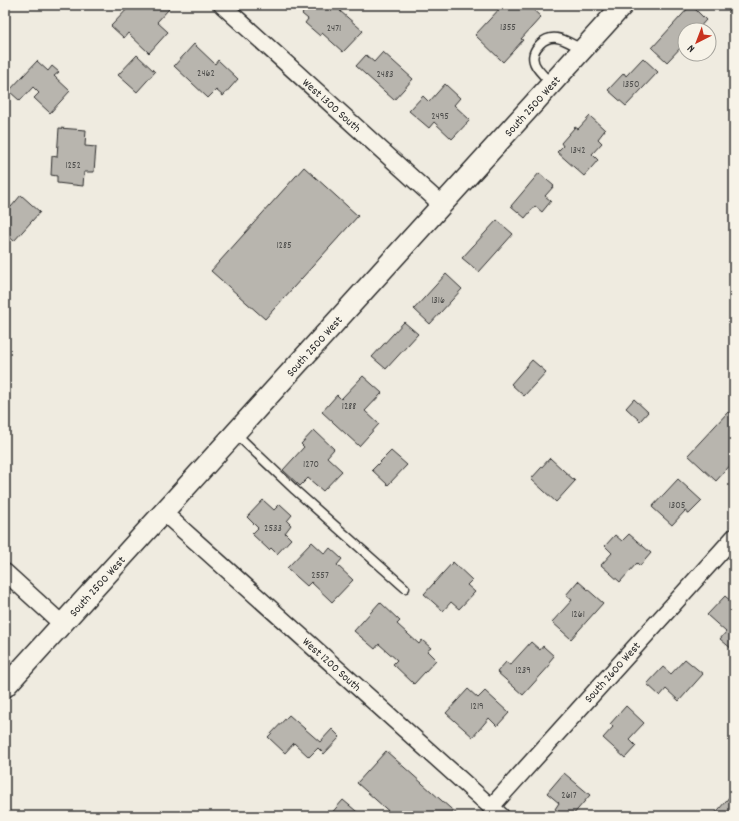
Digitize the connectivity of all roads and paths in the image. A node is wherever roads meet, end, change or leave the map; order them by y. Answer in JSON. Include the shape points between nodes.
{"nodes":[{"id":1,"x":222,"y":5,"type":"edge"},
{"id":2,"x":623,"y":5,"type":"edge"},
{"id":3,"x":583,"y":50,"type":"junction"},
{"id":4,"x":552,"y":84,"type":"junction"},
{"id":5,"x":442,"y":204,"type":"junction"},
{"id":6,"x":235,"y":434,"type":"junction"},
{"id":7,"x":163,"y":512,"type":"junction"},
{"id":8,"x":733,"y":540,"type":"edge"},
{"id":9,"x":5,"y":572,"type":"edge"},
{"id":10,"x":405,"y":588,"type":"dead end"},
{"id":11,"x":62,"y":624,"type":"junction"},
{"id":12,"x":5,"y":687,"type":"edge"},
{"id":13,"x":496,"y":811,"type":"edge"}],
"edges":[{"from":1,"to":5,"type":"street","name":"West 1300 South"},
{"from":2,"to":3,"type":"street","name":"South 2500 West"},
{"from":3,"to":4,"type":"street","name":"South 2500 West"},
{"from":3,"to":4,"type":"lane","via":[[559,38],[543,40],[533,53],[533,60],[538,70]]},
{"from":4,"to":5,"type":"street","name":"South 2500 West"},
{"from":5,"to":6,"type":"street","name":"South 2500 West"},
{"from":6,"to":7,"type":"street","name":"South 2500 West"},
{"from":6,"to":10,"type":"lane"},
{"from":7,"to":11,"type":"street","name":"South 2500 West"},
{"from":7,"to":13,"type":"street","name":"West 1200 South"},
{"from":8,"to":13,"type":"street","name":"South 2600 West"},
{"from":9,"to":11,"type":"street"},
{"from":11,"to":12,"type":"street","name":"South 2500 West"}]}
